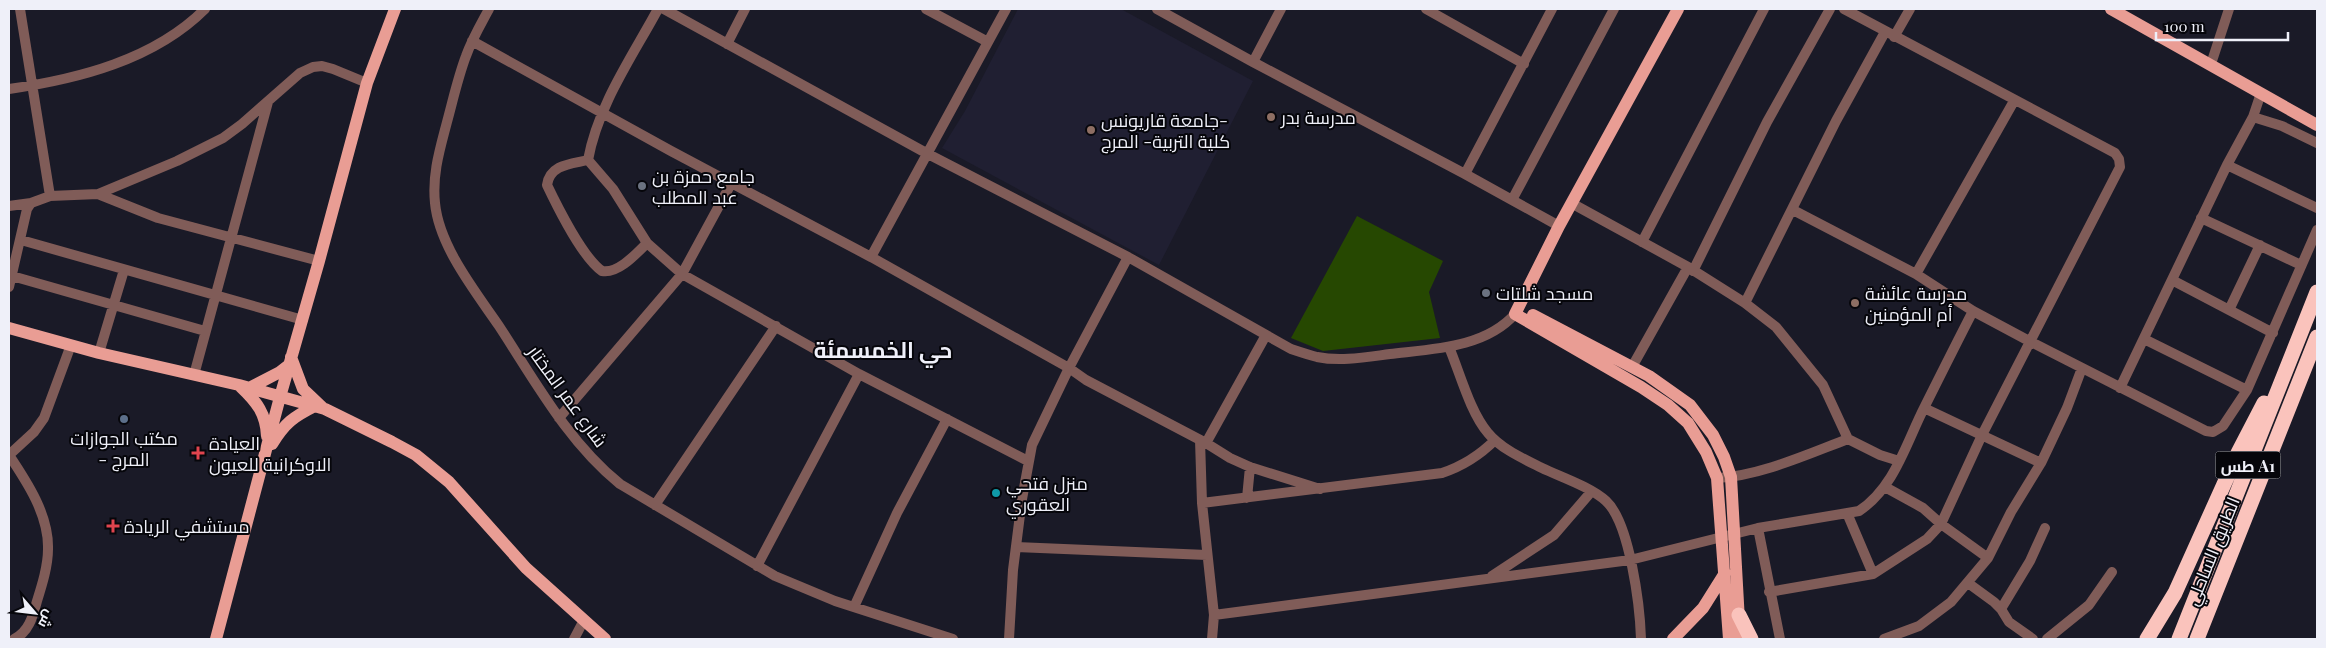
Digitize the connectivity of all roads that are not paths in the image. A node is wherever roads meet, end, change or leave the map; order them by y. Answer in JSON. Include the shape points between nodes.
{"nodes":[{"id":1,"x":20,"y":9,"type":"edge"},
{"id":2,"x":205,"y":9,"type":"edge"},
{"id":3,"x":395,"y":9,"type":"edge"},
{"id":4,"x":489,"y":9,"type":"edge"},
{"id":5,"x":658,"y":9,"type":"edge"},
{"id":6,"x":664,"y":9,"type":"edge"},
{"id":7,"x":745,"y":9,"type":"edge"},
{"id":8,"x":926,"y":9,"type":"edge"},
{"id":9,"x":1006,"y":9,"type":"edge"},
{"id":10,"x":1157,"y":9,"type":"edge"},
{"id":11,"x":1281,"y":9,"type":"edge"},
{"id":12,"x":1426,"y":9,"type":"edge"},
{"id":13,"x":1552,"y":9,"type":"edge"},
{"id":14,"x":1614,"y":9,"type":"edge"},
{"id":15,"x":1678,"y":9,"type":"edge"},
{"id":16,"x":1764,"y":9,"type":"edge"},
{"id":17,"x":1830,"y":9,"type":"edge"},
{"id":18,"x":1844,"y":9,"type":"edge"},
{"id":19,"x":1910,"y":9,"type":"edge"},
{"id":20,"x":2111,"y":9,"type":"edge"},
{"id":21,"x":2229,"y":9,"type":"edge"},
{"id":22,"x":1885,"y":32,"type":"junction"},
{"id":23,"x":1894,"y":37,"type":"junction"},
{"id":24,"x":472,"y":41,"type":"junction"},
{"id":25,"x":988,"y":42,"type":"junction"},
{"id":26,"x":727,"y":44,"type":"junction"},
{"id":27,"x":1253,"y":62,"type":"junction"},
{"id":28,"x":1524,"y":64,"type":"junction"},
{"id":29,"x":2212,"y":64,"type":"junction"},
{"id":30,"x":367,"y":83,"type":"junction"},
{"id":31,"x":34,"y":86,"type":"junction"},
{"id":32,"x":9,"y":89,"type":"edge"},
{"id":33,"x":2261,"y":93,"type":"junction"},
{"id":34,"x":268,"y":101,"type":"junction"},
{"id":35,"x":2014,"y":101,"type":"junction"},
{"id":36,"x":602,"y":111,"type":"junction"},
{"id":37,"x":2253,"y":118,"type":"junction"},
{"id":38,"x":2317,"y":125,"type":"edge"},
{"id":39,"x":2317,"y":143,"type":"edge"},
{"id":40,"x":928,"y":154,"type":"junction"},
{"id":41,"x":588,"y":160,"type":"junction"},
{"id":42,"x":2227,"y":165,"type":"junction"},
{"id":43,"x":1465,"y":174,"type":"junction"},
{"id":44,"x":732,"y":182,"type":"junction"},
{"id":45,"x":98,"y":194,"type":"junction"},
{"id":46,"x":50,"y":196,"type":"junction"},
{"id":47,"x":1512,"y":200,"type":"junction"},
{"id":48,"x":31,"y":203,"type":"junction"},
{"id":49,"x":1572,"y":204,"type":"junction"},
{"id":50,"x":9,"y":206,"type":"edge"},
{"id":51,"x":2317,"y":208,"type":"edge"},
{"id":52,"x":1793,"y":210,"type":"junction"},
{"id":53,"x":2202,"y":218,"type":"junction"},
{"id":54,"x":1559,"y":226,"type":"junction"},
{"id":55,"x":2317,"y":230,"type":"edge"},
{"id":56,"x":232,"y":237,"type":"junction"},
{"id":57,"x":21,"y":240,"type":"junction"},
{"id":58,"x":1642,"y":242,"type":"junction"},
{"id":59,"x":647,"y":243,"type":"junction"},
{"id":60,"x":2260,"y":245,"type":"junction"},
{"id":61,"x":872,"y":257,"type":"junction"},
{"id":62,"x":1128,"y":257,"type":"junction"},
{"id":63,"x":319,"y":262,"type":"junction"},
{"id":64,"x":2301,"y":265,"type":"junction"},
{"id":65,"x":1691,"y":269,"type":"junction"},
{"id":66,"x":124,"y":270,"type":"junction"},
{"id":67,"x":682,"y":274,"type":"junction"},
{"id":68,"x":1916,"y":274,"type":"junction"},
{"id":69,"x":12,"y":276,"type":"junction"},
{"id":70,"x":2172,"y":280,"type":"junction"},
{"id":71,"x":9,"y":287,"type":"edge"},
{"id":72,"x":2317,"y":292,"type":"edge"},
{"id":73,"x":216,"y":296,"type":"junction"},
{"id":74,"x":1745,"y":303,"type":"junction"},
{"id":75,"x":114,"y":306,"type":"junction"},
{"id":76,"x":1516,"y":310,"type":"junction"},
{"id":77,"x":2229,"y":310,"type":"junction"},
{"id":78,"x":1974,"y":311,"type":"junction"},
{"id":79,"x":303,"y":320,"type":"junction"},
{"id":80,"x":776,"y":326,"type":"junction"},
{"id":81,"x":9,"y":328,"type":"edge"},
{"id":82,"x":205,"y":332,"type":"junction"},
{"id":83,"x":2273,"y":332,"type":"junction"},
{"id":84,"x":1266,"y":335,"type":"junction"},
{"id":85,"x":2317,"y":337,"type":"edge"},
{"id":86,"x":2144,"y":338,"type":"junction"},
{"id":87,"x":2031,"y":342,"type":"junction"},
{"id":88,"x":71,"y":345,"type":"junction"},
{"id":89,"x":1449,"y":347,"type":"junction"},
{"id":90,"x":99,"y":353,"type":"junction"},
{"id":91,"x":2290,"y":359,"type":"junction"},
{"id":92,"x":290,"y":361,"type":"junction"},
{"id":93,"x":1632,"y":367,"type":"junction"},
{"id":94,"x":1069,"y":368,"type":"junction"},
{"id":95,"x":2082,"y":368,"type":"junction"},
{"id":96,"x":859,"y":374,"type":"junction"},
{"id":97,"x":194,"y":375,"type":"junction"},
{"id":98,"x":244,"y":387,"type":"junction"},
{"id":99,"x":2120,"y":388,"type":"junction"},
{"id":100,"x":2247,"y":390,"type":"junction"},
{"id":101,"x":280,"y":397,"type":"junction"},
{"id":102,"x":320,"y":408,"type":"junction"},
{"id":103,"x":1924,"y":408,"type":"junction"},
{"id":104,"x":559,"y":418,"type":"junction"},
{"id":105,"x":947,"y":419,"type":"junction"},
{"id":106,"x":1982,"y":436,"type":"junction"},
{"id":107,"x":1848,"y":439,"type":"junction"},
{"id":108,"x":1495,"y":440,"type":"junction"},
{"id":109,"x":1203,"y":442,"type":"junction"},
{"id":110,"x":266,"y":452,"type":"junction"},
{"id":111,"x":1028,"y":461,"type":"junction"},
{"id":112,"x":1899,"y":461,"type":"junction"},
{"id":113,"x":2041,"y":463,"type":"junction"},
{"id":114,"x":1250,"y":467,"type":"junction"},
{"id":115,"x":1717,"y":478,"type":"junction"},
{"id":116,"x":1731,"y":478,"type":"junction"},
{"id":117,"x":1885,"y":487,"type":"junction"},
{"id":118,"x":1320,"y":489,"type":"junction"},
{"id":119,"x":1591,"y":492,"type":"junction"},
{"id":120,"x":1247,"y":498,"type":"junction"},
{"id":121,"x":1202,"y":503,"type":"junction"},
{"id":122,"x":654,"y":505,"type":"junction"},
{"id":123,"x":1847,"y":513,"type":"junction"},
{"id":124,"x":1941,"y":524,"type":"junction"},
{"id":125,"x":1758,"y":528,"type":"junction"},
{"id":126,"x":2045,"y":528,"type":"dead end"},
{"id":127,"x":1729,"y":536,"type":"junction"},
{"id":128,"x":1016,"y":547,"type":"junction"},
{"id":129,"x":1207,"y":555,"type":"junction"},
{"id":130,"x":1988,"y":558,"type":"junction"},
{"id":131,"x":1630,"y":560,"type":"junction"},
{"id":132,"x":757,"y":566,"type":"junction"},
{"id":133,"x":2112,"y":572,"type":"dead end"},
{"id":134,"x":1725,"y":573,"type":"junction"},
{"id":135,"x":1873,"y":574,"type":"junction"},
{"id":136,"x":1486,"y":579,"type":"junction"},
{"id":137,"x":1968,"y":583,"type":"junction"},
{"id":138,"x":1769,"y":592,"type":"junction"},
{"id":139,"x":854,"y":607,"type":"junction"},
{"id":140,"x":2001,"y":609,"type":"junction"},
{"id":141,"x":1214,"y":615,"type":"junction"},
{"id":142,"x":1739,"y":615,"type":"junction"},
{"id":143,"x":584,"y":620,"type":"junction"},
{"id":144,"x":14,"y":639,"type":"edge"},
{"id":145,"x":216,"y":639,"type":"edge"},
{"id":146,"x":574,"y":639,"type":"edge"},
{"id":147,"x":605,"y":639,"type":"edge"},
{"id":148,"x":953,"y":639,"type":"edge"},
{"id":149,"x":1009,"y":639,"type":"edge"},
{"id":150,"x":1212,"y":639,"type":"edge"},
{"id":151,"x":1641,"y":639,"type":"edge"},
{"id":152,"x":1673,"y":639,"type":"edge"},
{"id":153,"x":1729,"y":639,"type":"edge"},
{"id":154,"x":1740,"y":639,"type":"edge"},
{"id":155,"x":1751,"y":639,"type":"edge"},
{"id":156,"x":1780,"y":639,"type":"edge"},
{"id":157,"x":1884,"y":639,"type":"edge"},
{"id":158,"x":2033,"y":639,"type":"edge"},
{"id":159,"x":2046,"y":639,"type":"edge"},
{"id":160,"x":2147,"y":639,"type":"edge"},
{"id":161,"x":2179,"y":639,"type":"edge"},
{"id":162,"x":2197,"y":639,"type":"edge"}],
"edges":[{"from":1,"to":31,"type":"street"},
{"from":2,"to":31,"type":"street","via":[[172,35],[137,56],[89,73]]},
{"from":3,"to":30,"type":"main road"},
{"from":4,"to":24,"type":"street","name":"شارع عمر المختار"},
{"from":5,"to":36,"type":"street"},
{"from":6,"to":26,"type":"street"},
{"from":7,"to":26,"type":"street"},
{"from":8,"to":25,"type":"street"},
{"from":9,"to":25,"type":"street"},
{"from":10,"to":27,"type":"street"},
{"from":11,"to":27,"type":"street"},
{"from":12,"to":28,"type":"street"},
{"from":13,"to":28,"type":"street"},
{"from":14,"to":47,"type":"street"},
{"from":15,"to":49,"type":"main road"},
{"from":16,"to":58,"type":"street"},
{"from":17,"to":65,"type":"street"},
{"from":18,"to":22,"type":"street"},
{"from":19,"to":23,"type":"street"},
{"from":20,"to":29,"type":"main road"},
{"from":21,"to":29,"type":"street"},
{"from":22,"to":23,"type":"street"},
{"from":22,"to":52,"type":"street","via":[[1836,121]]},
{"from":23,"to":35,"type":"street"},
{"from":24,"to":36,"type":"street"},
{"from":24,"to":104,"type":"street","name":"شارع عمر المختار","via":[[435,168],[437,217],[460,268]]},
{"from":25,"to":40,"type":"street"},
{"from":26,"to":40,"type":"street"},
{"from":27,"to":43,"type":"street"},
{"from":28,"to":43,"type":"street"},
{"from":29,"to":33,"type":"main road"},
{"from":30,"to":34,"type":"street","via":[[333,69],[313,67]]},
{"from":30,"to":63,"type":"main road"},
{"from":31,"to":32,"type":"street"},
{"from":31,"to":46,"type":"street"},
{"from":33,"to":37,"type":"street"},
{"from":33,"to":38,"type":"main road"},
{"from":34,"to":45,"type":"street","via":[[223,138]]},
{"from":34,"to":56,"type":"street"},
{"from":35,"to":68,"type":"street"},
{"from":35,"to":87,"type":"street","via":[[2114,153],[2120,167]]},
{"from":36,"to":41,"type":"street"},
{"from":36,"to":44,"type":"street"},
{"from":37,"to":39,"type":"street","via":[[2282,126]]},
{"from":37,"to":42,"type":"street"},
{"from":40,"to":61,"type":"street"},
{"from":40,"to":62,"type":"street"},
{"from":41,"to":59,"type":"street","via":[[613,189]]},
{"from":41,"to":59,"type":"street","via":[[557,168],[547,185],[591,261],[602,271],[611,270]]},
{"from":42,"to":51,"type":"street"},
{"from":42,"to":53,"type":"street"},
{"from":43,"to":47,"type":"street"},
{"from":44,"to":61,"type":"street"},
{"from":44,"to":67,"type":"street"},
{"from":45,"to":46,"type":"street"},
{"from":45,"to":56,"type":"street","via":[[158,218]]},
{"from":46,"to":48,"type":"street"},
{"from":47,"to":54,"type":"street"},
{"from":48,"to":50,"type":"street"},
{"from":48,"to":57,"type":"street"},
{"from":49,"to":54,"type":"main road"},
{"from":49,"to":58,"type":"street"},
{"from":52,"to":68,"type":"street"},
{"from":52,"to":74,"type":"street"},
{"from":53,"to":60,"type":"street"},
{"from":53,"to":70,"type":"street"},
{"from":54,"to":76,"type":"main road"},
{"from":55,"to":64,"type":"street"},
{"from":56,"to":63,"type":"street"},
{"from":56,"to":73,"type":"street"},
{"from":57,"to":66,"type":"street"},
{"from":57,"to":69,"type":"street"},
{"from":58,"to":65,"type":"street"},
{"from":59,"to":67,"type":"street"},
{"from":60,"to":64,"type":"street"},
{"from":60,"to":77,"type":"street"},
{"from":61,"to":94,"type":"street"},
{"from":62,"to":84,"type":"street"},
{"from":62,"to":94,"type":"street"},
{"from":63,"to":79,"type":"main road"},
{"from":64,"to":83,"type":"street"},
{"from":65,"to":74,"type":"street"},
{"from":65,"to":93,"type":"street"},
{"from":66,"to":73,"type":"street"},
{"from":66,"to":75,"type":"street"},
{"from":67,"to":80,"type":"street"},
{"from":67,"to":104,"type":"street"},
{"from":68,"to":78,"type":"street"},
{"from":69,"to":71,"type":"street"},
{"from":69,"to":75,"type":"street"},
{"from":70,"to":77,"type":"street"},
{"from":70,"to":86,"type":"street"},
{"from":72,"to":91,"type":"highway","number":"طس A1"},
{"from":73,"to":79,"type":"street"},
{"from":73,"to":82,"type":"street"},
{"from":74,"to":107,"type":"street","via":[[1776,327],[1822,385]]},
{"from":75,"to":82,"type":"street"},
{"from":75,"to":90,"type":"street"},
{"from":76,"to":89,"type":"street","via":[[1498,329]]},
{"from":76,"to":93,"type":"main road"},
{"from":76,"to":115,"type":"main road","via":[[1668,405],[1688,423]]},
{"from":77,"to":83,"type":"street"},
{"from":78,"to":87,"type":"street"},
{"from":78,"to":103,"type":"street"},
{"from":79,"to":92,"type":"main road"},
{"from":80,"to":96,"type":"street"},
{"from":80,"to":122,"type":"street"},
{"from":81,"to":88,"type":"main road"},
{"from":82,"to":97,"type":"street"},
{"from":83,"to":100,"type":"street"},
{"from":84,"to":89,"type":"street","via":[[1291,350],[1344,359]]},
{"from":84,"to":109,"type":"street"},
{"from":85,"to":162,"type":"highway","name":"الطريق الساحلي","number":"طس A1"},
{"from":86,"to":99,"type":"street"},
{"from":86,"to":100,"type":"street"},
{"from":87,"to":95,"type":"street"},
{"from":87,"to":106,"type":"street"},
{"from":88,"to":90,"type":"main road"},
{"from":88,"to":144,"type":"street","via":[[44,418],[9,455],[43,518],[48,551],[28,627]]},
{"from":89,"to":108,"type":"street","via":[[1477,415]]},
{"from":90,"to":97,"type":"main road"},
{"from":91,"to":160,"type":"highway","via":[[2238,452],[2175,593]]},
{"from":91,"to":161,"type":"highway","number":"طس A1"},
{"from":92,"to":98,"type":"main road","via":[[280,372]]},
{"from":92,"to":101,"type":"main road"},
{"from":92,"to":102,"type":"main road","via":[[303,389]]},
{"from":93,"to":116,"type":"main road","via":[[1690,405],[1713,435]]},
{"from":94,"to":109,"type":"street"},
{"from":94,"to":111,"type":"street","via":[[1032,445]]},
{"from":95,"to":99,"type":"street"},
{"from":95,"to":113,"type":"street"},
{"from":96,"to":105,"type":"street"},
{"from":96,"to":132,"type":"street"},
{"from":97,"to":98,"type":"main road"},
{"from":98,"to":101,"type":"main road"},
{"from":98,"to":110,"type":"main road","via":[[267,424]]},
{"from":99,"to":100,"type":"street","via":[[2213,432],[2223,426]]},
{"from":101,"to":102,"type":"main road"},
{"from":101,"to":110,"type":"main road"},
{"from":102,"to":110,"type":"main road","via":[[295,417],[282,427]]},
{"from":102,"to":143,"type":"main road","via":[[392,442],[435,470],[526,568]]},
{"from":103,"to":106,"type":"street"},
{"from":103,"to":112,"type":"street"},
{"from":104,"to":122,"type":"street","name":"شارع عمر المختار","via":[[604,472]]},
{"from":105,"to":111,"type":"street"},
{"from":105,"to":139,"type":"street","via":[[897,513]]},
{"from":106,"to":113,"type":"street"},
{"from":106,"to":124,"type":"street"},
{"from":107,"to":112,"type":"street"},
{"from":107,"to":116,"type":"street"},
{"from":108,"to":118,"type":"street","via":[[1474,459],[1442,473]]},
{"from":108,"to":119,"type":"street"},
{"from":109,"to":114,"type":"street"},
{"from":109,"to":121,"type":"street"},
{"from":110,"to":145,"type":"main road"},
{"from":111,"to":128,"type":"street"},
{"from":112,"to":117,"type":"street"},
{"from":113,"to":130,"type":"street"},
{"from":114,"to":118,"type":"street"},
{"from":114,"to":120,"type":"street"},
{"from":115,"to":116,"type":"street"},
{"from":115,"to":127,"type":"main road"},
{"from":116,"to":127,"type":"main road"},
{"from":117,"to":123,"type":"street","via":[[1865,507]]},
{"from":117,"to":124,"type":"street","via":[[1923,508]]},
{"from":118,"to":120,"type":"street"},
{"from":119,"to":131,"type":"street","via":[[1612,508]]},
{"from":119,"to":136,"type":"street","via":[[1554,535]]},
{"from":120,"to":121,"type":"street"},
{"from":121,"to":129,"type":"street"},
{"from":122,"to":132,"type":"street","name":"شارع عمر المختار"},
{"from":123,"to":125,"type":"street"},
{"from":123,"to":135,"type":"street"},
{"from":124,"to":130,"type":"street"},
{"from":124,"to":135,"type":"street","via":[[1927,539]]},
{"from":125,"to":127,"type":"street"},
{"from":125,"to":138,"type":"street"},
{"from":126,"to":140,"type":"street","via":[[2026,569]]},
{"from":127,"to":131,"type":"street"},
{"from":127,"to":134,"type":"main road"},
{"from":127,"to":142,"type":"main road"},
{"from":128,"to":129,"type":"street"},
{"from":128,"to":149,"type":"street"},
{"from":129,"to":141,"type":"street"},
{"from":130,"to":137,"type":"street"},
{"from":131,"to":136,"type":"street"},
{"from":131,"to":151,"type":"street"},
{"from":132,"to":139,"type":"street","name":"شارع عمر المختار","via":[[805,590]]},
{"from":133,"to":159,"type":"street","via":[[2085,609]]},
{"from":134,"to":152,"type":"main road","via":[[1703,608]]},
{"from":134,"to":153,"type":"main road"},
{"from":135,"to":138,"type":"street"},
{"from":136,"to":141,"type":"street"},
{"from":137,"to":140,"type":"street"},
{"from":137,"to":157,"type":"street","via":[[1951,602],[1919,626]]},
{"from":138,"to":156,"type":"street"},
{"from":139,"to":148,"type":"street","name":"شارع عمر المختار"},
{"from":140,"to":158,"type":"street","via":[[2009,622]]},
{"from":141,"to":150,"type":"street"},
{"from":142,"to":154,"type":"main road"},
{"from":142,"to":155,"type":"highway"},
{"from":143,"to":146,"type":"street"},
{"from":143,"to":147,"type":"main road"}]}
